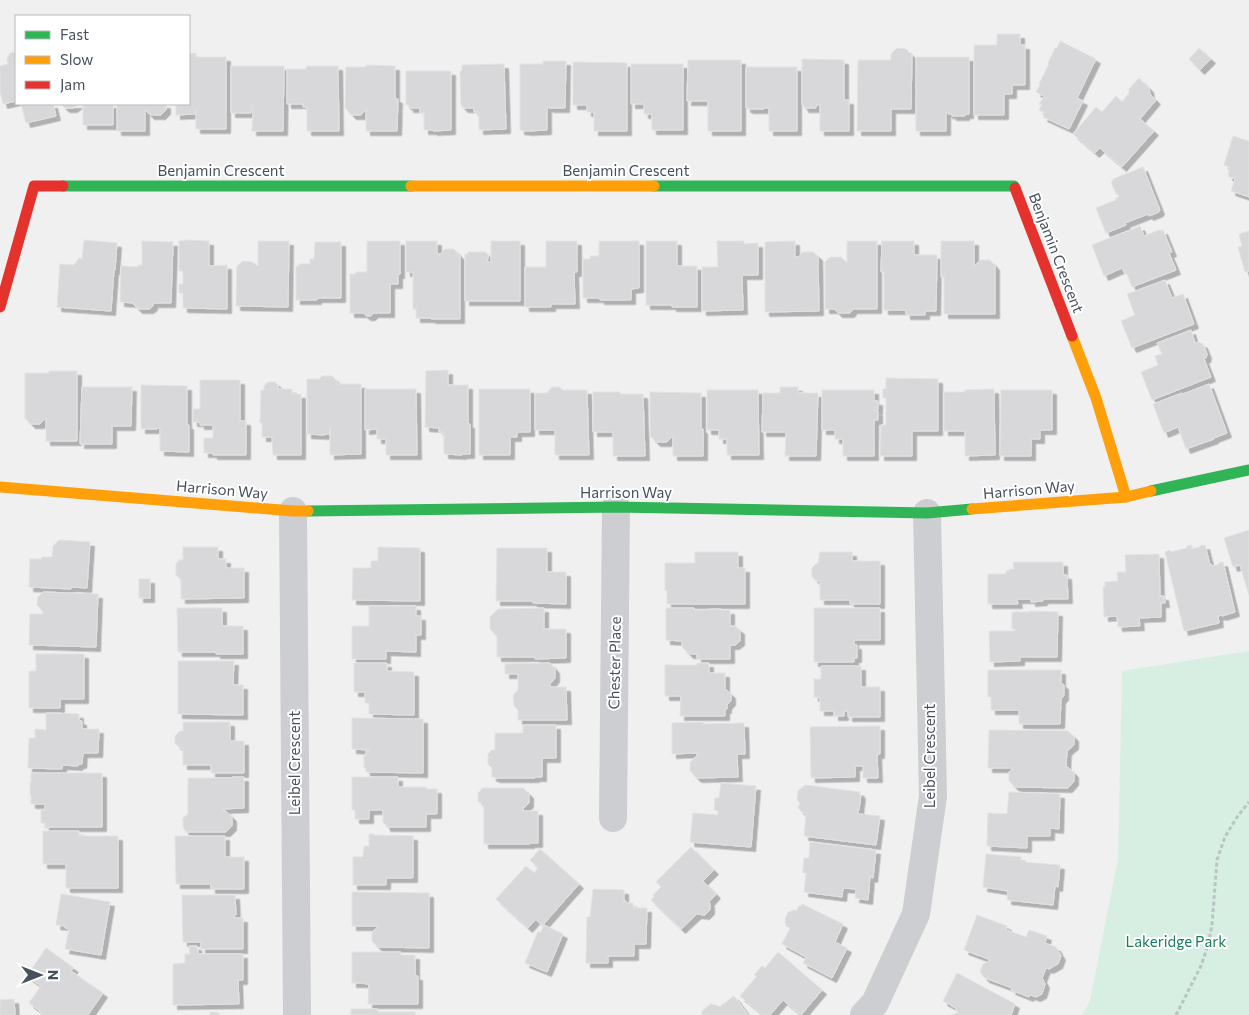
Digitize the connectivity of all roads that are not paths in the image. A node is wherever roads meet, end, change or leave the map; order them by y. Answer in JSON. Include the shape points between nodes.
{"nodes":[{"id":1,"x":0,"y":307,"type":"edge"},
{"id":2,"x":1249,"y":470,"type":"edge"},
{"id":3,"x":0,"y":487,"type":"edge"},
{"id":4,"x":1126,"y":497,"type":"junction"},
{"id":5,"x":616,"y":508,"type":"junction"},
{"id":6,"x":293,"y":511,"type":"junction"},
{"id":7,"x":926,"y":513,"type":"junction"},
{"id":8,"x":613,"y":818,"type":"dead end"},
{"id":9,"x":297,"y":1015,"type":"edge"},
{"id":10,"x":864,"y":1015,"type":"edge"}],
"edges":[{"from":1,"to":4,"type":"street","name":"Benjamin Crescent","via":[[34,186],[1014,186],[1096,398]]},
{"from":2,"to":4,"type":"street","name":"Harrison Way"},
{"from":3,"to":6,"type":"street","name":"Harrison Way"},
{"from":4,"to":7,"type":"street","name":"Harrison Way"},
{"from":5,"to":6,"type":"street","name":"Harrison Way"},
{"from":5,"to":7,"type":"street","name":"Harrison Way"},
{"from":5,"to":8,"type":"street","name":"Chester Place"},
{"from":6,"to":9,"type":"street","name":"Leibel Crescent"},
{"from":7,"to":10,"type":"street","name":"Leibel Crescent","via":[[933,796],[916,914],[874,1003]]}]}
